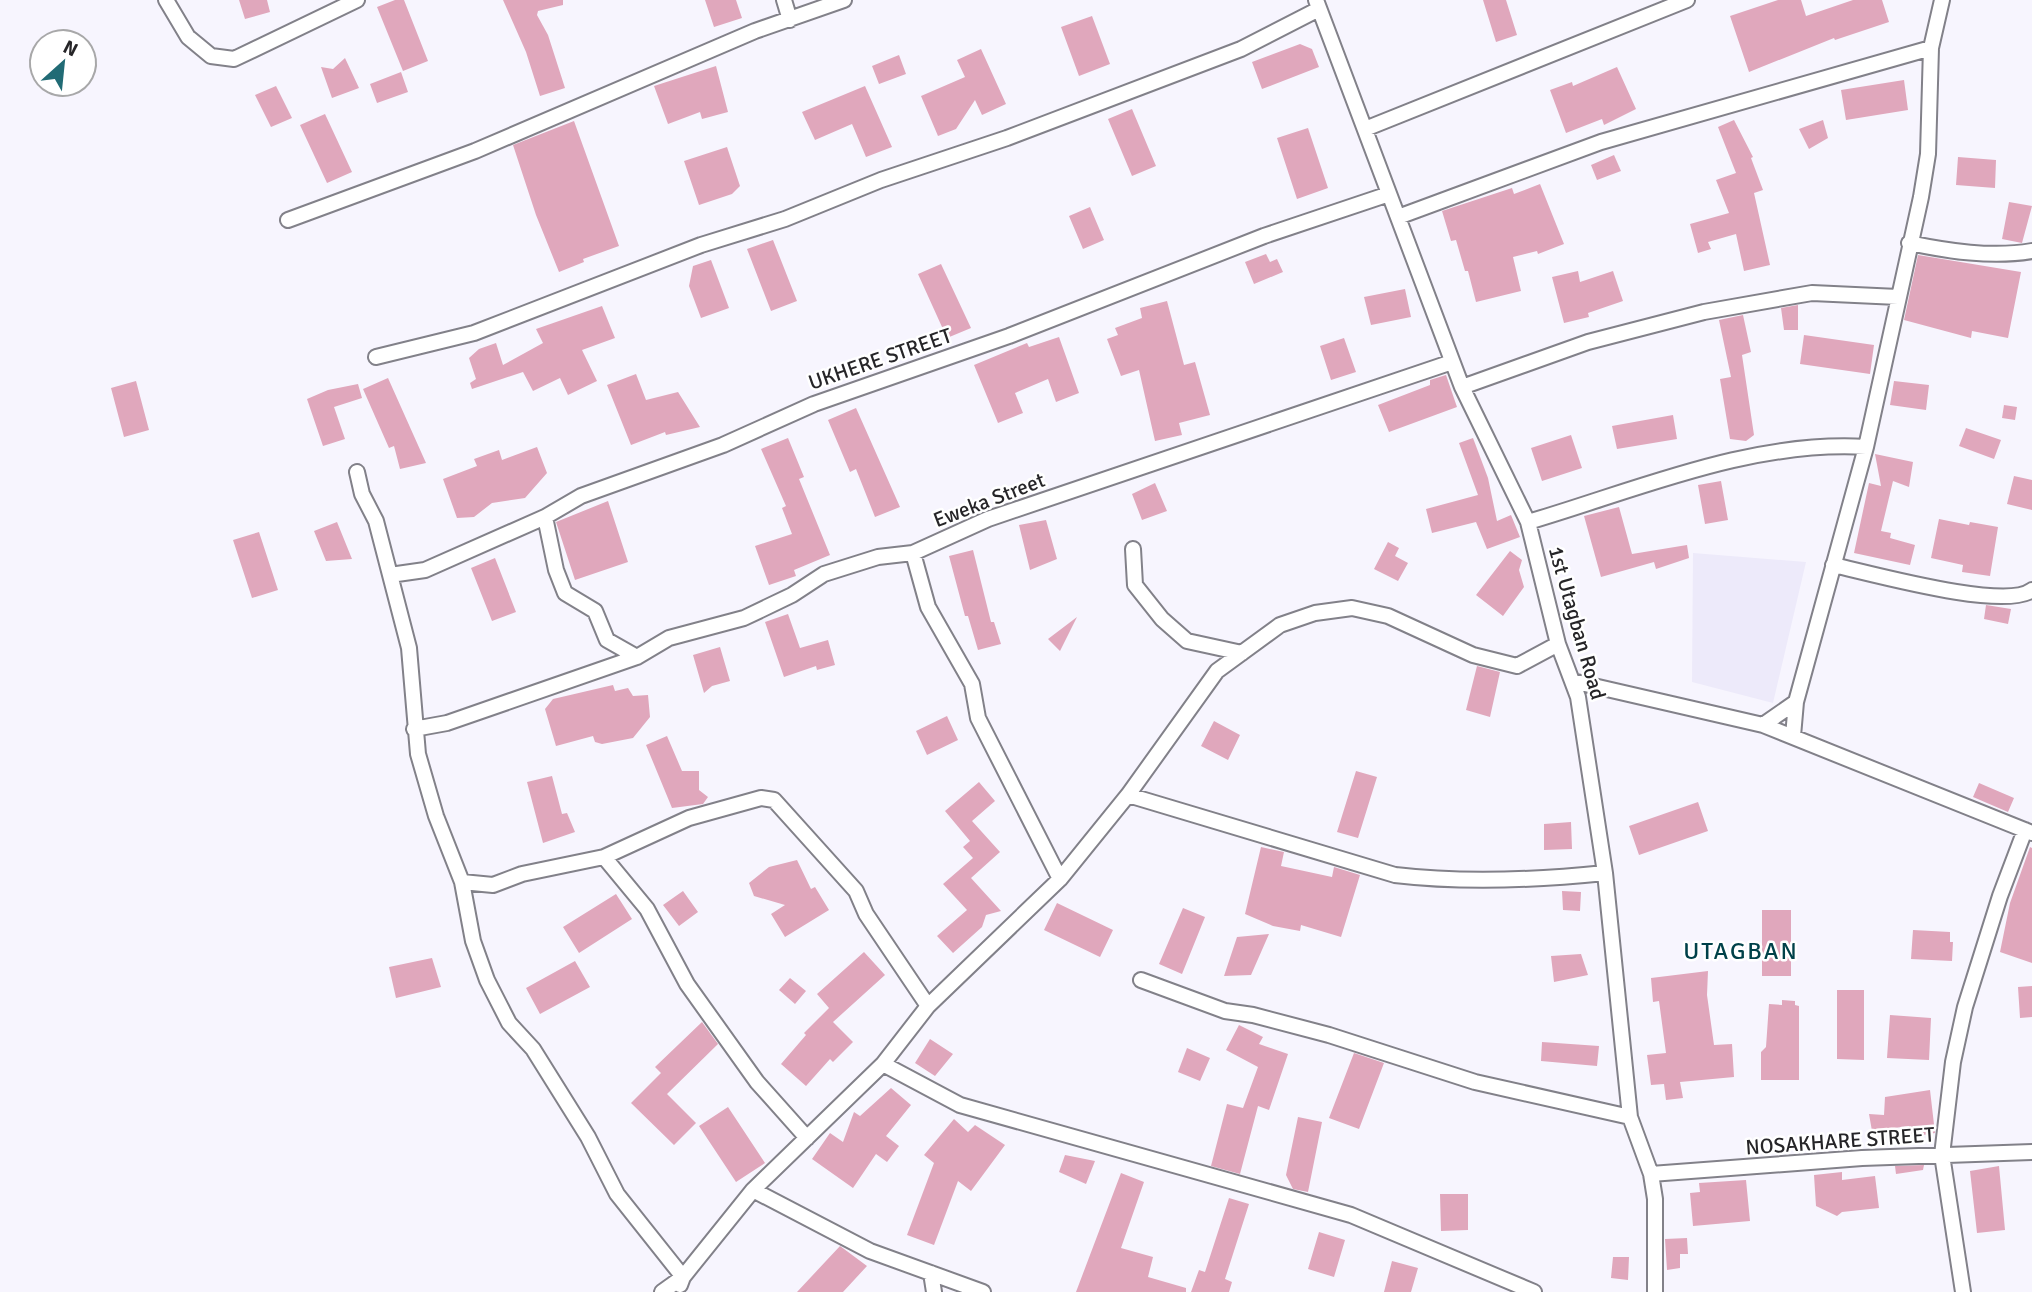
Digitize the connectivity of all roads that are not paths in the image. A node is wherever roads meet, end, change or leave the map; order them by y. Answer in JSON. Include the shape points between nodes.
{"nodes":[{"id":1,"x":166,"y":0,"type":"edge"},
{"id":2,"x":357,"y":0,"type":"edge"},
{"id":3,"x":784,"y":0,"type":"edge"},
{"id":4,"x":844,"y":0,"type":"edge"},
{"id":5,"x":1686,"y":0,"type":"edge"},
{"id":6,"x":1942,"y":0,"type":"edge"},
{"id":7,"x":1318,"y":4,"type":"edge"},
{"id":8,"x":790,"y":20,"type":"junction"},
{"id":9,"x":1931,"y":48,"type":"junction"},
{"id":10,"x":1364,"y":129,"type":"junction"},
{"id":11,"x":1389,"y":194,"type":"junction"},
{"id":12,"x":1398,"y":217,"type":"junction"},
{"id":13,"x":288,"y":220,"type":"dead end"},
{"id":14,"x":1909,"y":243,"type":"junction"},
{"id":15,"x":2032,"y":251,"type":"edge"},
{"id":16,"x":1898,"y":298,"type":"junction"},
{"id":17,"x":376,"y":357,"type":"dead end"},
{"id":18,"x":1452,"y":362,"type":"junction"},
{"id":19,"x":1462,"y":387,"type":"junction"},
{"id":20,"x":1866,"y":447,"type":"junction"},
{"id":21,"x":357,"y":472,"type":"dead end"},
{"id":22,"x":545,"y":517,"type":"junction"},
{"id":23,"x":1528,"y":522,"type":"junction"},
{"id":24,"x":1133,"y":549,"type":"dead end"},
{"id":25,"x":913,"y":553,"type":"junction"},
{"id":26,"x":1833,"y":565,"type":"junction"},
{"id":27,"x":390,"y":575,"type":"junction"},
{"id":28,"x":2032,"y":590,"type":"edge"},
{"id":29,"x":1558,"y":643,"type":"junction"},
{"id":30,"x":1242,"y":653,"type":"junction"},
{"id":31,"x":637,"y":657,"type":"junction"},
{"id":32,"x":1572,"y":681,"type":"junction"},
{"id":33,"x":1796,"y":702,"type":"junction"},
{"id":34,"x":1763,"y":726,"type":"junction"},
{"id":35,"x":414,"y":729,"type":"junction"},
{"id":36,"x":1793,"y":736,"type":"junction"},
{"id":37,"x":1128,"y":795,"type":"junction"},
{"id":38,"x":2029,"y":832,"type":"edge"},
{"id":39,"x":604,"y":857,"type":"junction"},
{"id":40,"x":1605,"y":873,"type":"junction"},
{"id":41,"x":1060,"y":879,"type":"junction"},
{"id":42,"x":462,"y":882,"type":"junction"},
{"id":43,"x":1141,"y":980,"type":"dead end"},
{"id":44,"x":928,"y":1006,"type":"junction"},
{"id":45,"x":883,"y":1064,"type":"junction"},
{"id":46,"x":1630,"y":1117,"type":"junction"},
{"id":47,"x":807,"y":1138,"type":"junction"},
{"id":48,"x":2032,"y":1152,"type":"edge"},
{"id":49,"x":1942,"y":1155,"type":"junction"},
{"id":50,"x":1651,"y":1174,"type":"junction"},
{"id":51,"x":753,"y":1191,"type":"junction"},
{"id":52,"x":931,"y":1273,"type":"junction"},
{"id":53,"x":683,"y":1277,"type":"junction"},
{"id":54,"x":662,"y":1292,"type":"edge"},
{"id":55,"x":677,"y":1292,"type":"edge"},
{"id":56,"x":934,"y":1292,"type":"edge"},
{"id":57,"x":984,"y":1292,"type":"edge"},
{"id":58,"x":1534,"y":1292,"type":"edge"},
{"id":59,"x":1655,"y":1292,"type":"edge"},
{"id":60,"x":1964,"y":1292,"type":"edge"}],
"edges":[{"from":1,"to":2,"type":"street","via":[[188,37],[211,56],[234,59]]},
{"from":3,"to":8,"type":"street"},
{"from":4,"to":8,"type":"street"},
{"from":5,"to":10,"type":"street"},
{"from":6,"to":9,"type":"street"},
{"from":7,"to":10,"type":"street","name":"1st Utagban Road"},
{"from":7,"to":17,"type":"street","via":[[1241,49],[1007,138],[701,245],[474,333]]},
{"from":8,"to":13,"type":"street","via":[[475,151]]},
{"from":9,"to":12,"type":"street","via":[[1601,142]]},
{"from":9,"to":14,"type":"street","via":[[1928,154]]},
{"from":10,"to":11,"type":"street","name":"1st Utagban Road"},
{"from":11,"to":12,"type":"street","name":"1st Utagban Road"},
{"from":11,"to":22,"type":"street","name":"UKHERE STREET","via":[[814,404],[723,445],[581,496]]},
{"from":12,"to":18,"type":"street","name":"1st Utagban Road"},
{"from":14,"to":15,"type":"street","via":[[1971,252]]},
{"from":14,"to":16,"type":"street"},
{"from":16,"to":19,"type":"street","via":[[1812,293],[1704,312],[1588,342]]},
{"from":16,"to":20,"type":"street"},
{"from":18,"to":19,"type":"street","name":"1st Utagban Road"},
{"from":18,"to":25,"type":"street","name":"Eweka Street","via":[[988,520]]},
{"from":19,"to":23,"type":"street","name":"1st Utagban Road"},
{"from":20,"to":23,"type":"street","via":[[1832,445],[1749,455]]},
{"from":20,"to":26,"type":"street"},
{"from":21,"to":27,"type":"street"},
{"from":22,"to":27,"type":"street","name":"UKHERE STREET","via":[[425,570]]},
{"from":22,"to":31,"type":"street","via":[[565,593],[595,611],[607,640]]},
{"from":23,"to":29,"type":"street","name":"1st Utagban Road"},
{"from":24,"to":30,"type":"street","via":[[1135,585],[1162,619],[1187,641]]},
{"from":25,"to":31,"type":"street","name":"Eweka Street","via":[[878,557],[824,574],[744,618],[669,638]]},
{"from":25,"to":41,"type":"street","via":[[929,607],[972,684],[978,718]]},
{"from":26,"to":28,"type":"street","via":[[1973,595],[2022,595]]},
{"from":26,"to":33,"type":"street"},
{"from":27,"to":35,"type":"street","via":[[410,648]]},
{"from":29,"to":30,"type":"street","via":[[1517,666],[1473,654],[1388,616],[1352,608],[1315,613],[1280,625]]},
{"from":29,"to":32,"type":"street","name":"1st Utagban Road"},
{"from":30,"to":37,"type":"street","via":[[1217,671]]},
{"from":31,"to":35,"type":"street","name":"Eweka Street","via":[[447,723]]},
{"from":32,"to":34,"type":"street"},
{"from":32,"to":40,"type":"street","name":"1st Utagban Road"},
{"from":33,"to":34,"type":"street"},
{"from":33,"to":36,"type":"street"},
{"from":34,"to":36,"type":"street"},
{"from":35,"to":42,"type":"street","via":[[436,816]]},
{"from":36,"to":38,"type":"street"},
{"from":37,"to":40,"type":"street","via":[[1395,875]]},
{"from":37,"to":41,"type":"street"},
{"from":38,"to":49,"type":"street","via":[[2000,896],[1965,1007]]},
{"from":39,"to":42,"type":"street","via":[[522,874],[493,885]]},
{"from":39,"to":44,"type":"street","via":[[690,818],[761,798],[774,800],[856,891],[866,914]]},
{"from":39,"to":47,"type":"street","via":[[647,909],[687,984],[757,1082]]},
{"from":40,"to":46,"type":"street","name":"1st Utagban Road"},
{"from":41,"to":44,"type":"street"},
{"from":42,"to":53,"type":"street","via":[[473,941],[509,1023],[533,1049],[617,1194]]},
{"from":43,"to":46,"type":"street","via":[[1225,1011],[1329,1035],[1475,1082]]},
{"from":44,"to":45,"type":"street"},
{"from":45,"to":47,"type":"street"},
{"from":45,"to":58,"type":"street","via":[[960,1105],[1351,1215]]},
{"from":46,"to":50,"type":"street","name":"1st Utagban Road"},
{"from":47,"to":51,"type":"street"},
{"from":48,"to":49,"type":"street","name":"NOSAKHARE STREET"},
{"from":49,"to":50,"type":"street","name":"NOSAKHARE STREET"},
{"from":49,"to":60,"type":"street"},
{"from":50,"to":59,"type":"street","name":"1st Utagban Road"},
{"from":51,"to":52,"type":"street","via":[[870,1251]]},
{"from":51,"to":53,"type":"street"},
{"from":52,"to":56,"type":"street"},
{"from":52,"to":57,"type":"street"},
{"from":53,"to":54,"type":"street"},
{"from":53,"to":55,"type":"street"}]}
